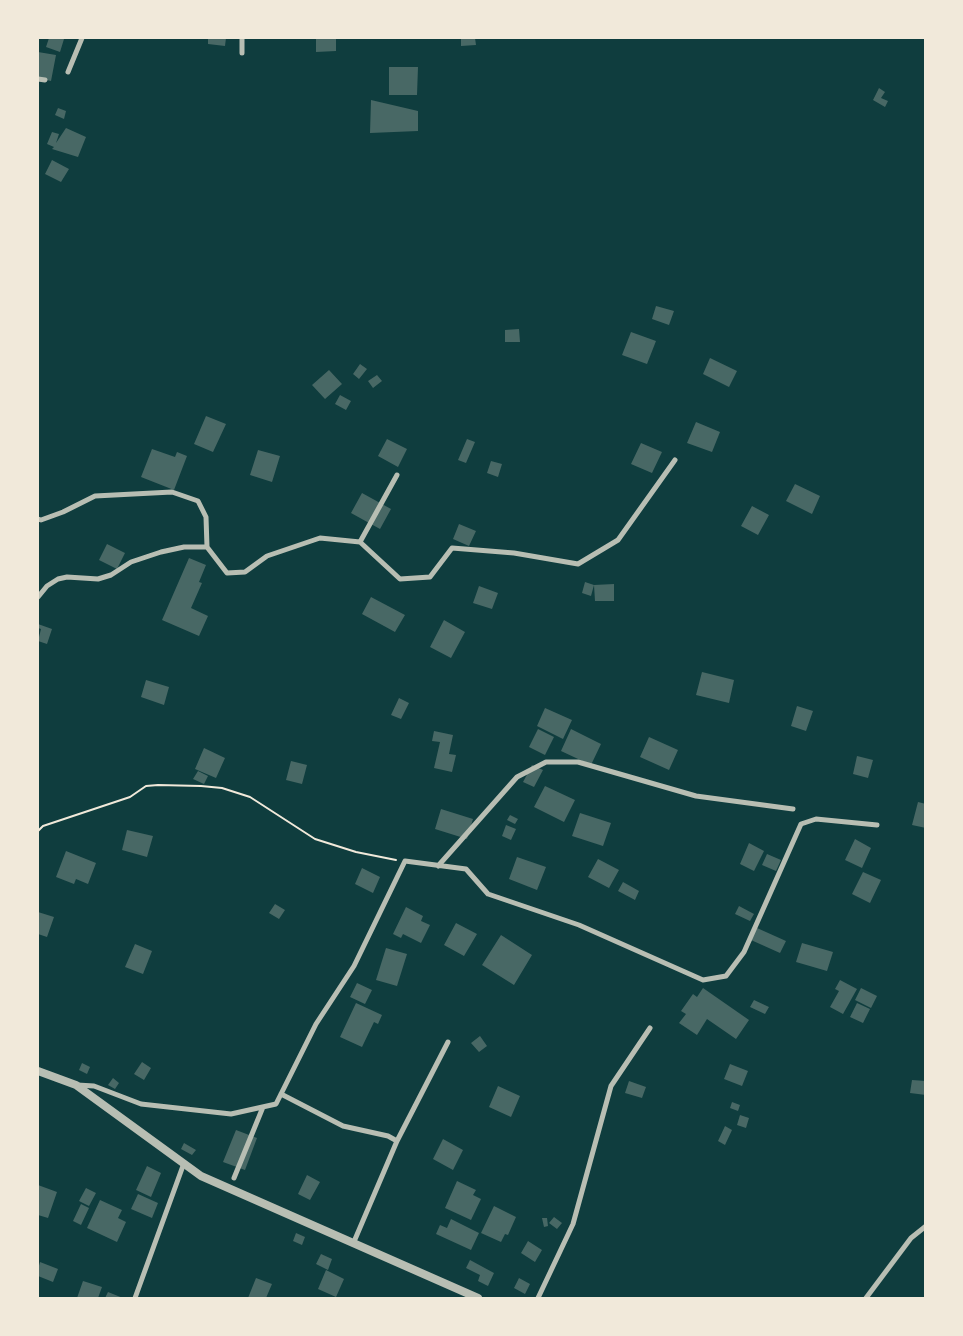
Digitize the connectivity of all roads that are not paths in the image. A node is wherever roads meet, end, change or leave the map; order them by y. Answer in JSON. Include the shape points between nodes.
{"nodes":[{"id":1,"x":82,"y":38,"type":"edge"},
{"id":2,"x":242,"y":38,"type":"edge"},
{"id":3,"x":242,"y":53,"type":"dead end"},
{"id":4,"x":68,"y":72,"type":"dead end"},
{"id":5,"x":38,"y":78,"type":"edge"},
{"id":6,"x":45,"y":80,"type":"dead end"},
{"id":7,"x":675,"y":460,"type":"dead end"},
{"id":8,"x":397,"y":475,"type":"dead end"},
{"id":9,"x":38,"y":519,"type":"edge"},
{"id":10,"x":360,"y":542,"type":"junction"},
{"id":11,"x":207,"y":547,"type":"junction"},
{"id":12,"x":38,"y":597,"type":"edge"},
{"id":13,"x":793,"y":809,"type":"dead end"},
{"id":14,"x":877,"y":825,"type":"dead end"},
{"id":15,"x":438,"y":866,"type":"junction"},
{"id":16,"x":650,"y":1028,"type":"dead end"},
{"id":17,"x":448,"y":1042,"type":"dead end"},
{"id":18,"x":38,"y":1072,"type":"edge"},
{"id":19,"x":76,"y":1085,"type":"junction"},
{"id":20,"x":281,"y":1094,"type":"junction"},
{"id":21,"x":262,"y":1107,"type":"junction"},
{"id":22,"x":397,"y":1141,"type":"junction"},
{"id":23,"x":184,"y":1163,"type":"junction"},
{"id":24,"x":234,"y":1178,"type":"dead end"},
{"id":25,"x":926,"y":1226,"type":"edge"},
{"id":26,"x":353,"y":1244,"type":"junction"},
{"id":27,"x":135,"y":1298,"type":"edge"},
{"id":28,"x":478,"y":1298,"type":"edge"},
{"id":29,"x":538,"y":1298,"type":"edge"},
{"id":30,"x":866,"y":1298,"type":"edge"}],
"edges":[{"from":1,"to":4,"type":"street"},
{"from":2,"to":3,"type":"street"},
{"from":5,"to":6,"type":"street"},
{"from":7,"to":10,"type":"street","via":[[618,540],[578,564],[514,553],[452,548],[430,577],[400,580]]},
{"from":8,"to":10,"type":"street"},
{"from":9,"to":11,"type":"street","via":[[63,512],[94,496],[172,492],[198,501],[206,516]]},
{"from":10,"to":11,"type":"street","via":[[320,538],[266,556],[245,572],[227,573]]},
{"from":11,"to":12,"type":"street","via":[[184,547],[162,552],[131,562],[98,579],[58,579]]},
{"from":13,"to":15,"type":"street","via":[[696,796],[578,762],[546,762],[517,777]]},
{"from":14,"to":15,"type":"street","via":[[816,818],[801,824],[744,952],[726,976],[703,980],[579,926],[488,894],[466,869]]},
{"from":15,"to":20,"type":"street","via":[[405,861],[354,966],[316,1024]]},
{"from":16,"to":29,"type":"street","via":[[612,1086],[573,1224]]},
{"from":17,"to":22,"type":"street"},
{"from":18,"to":19,"type":"street"},
{"from":19,"to":21,"type":"street","via":[[94,1086],[141,1104],[231,1114]]},
{"from":19,"to":23,"type":"street"},
{"from":20,"to":21,"type":"street","via":[[276,1104]]},
{"from":20,"to":22,"type":"street","via":[[343,1126]]},
{"from":21,"to":24,"type":"street"},
{"from":22,"to":26,"type":"street"},
{"from":23,"to":26,"type":"street","via":[[201,1176]]},
{"from":23,"to":27,"type":"street"},
{"from":25,"to":30,"type":"street","via":[[911,1238]]},
{"from":26,"to":28,"type":"street"}]}
